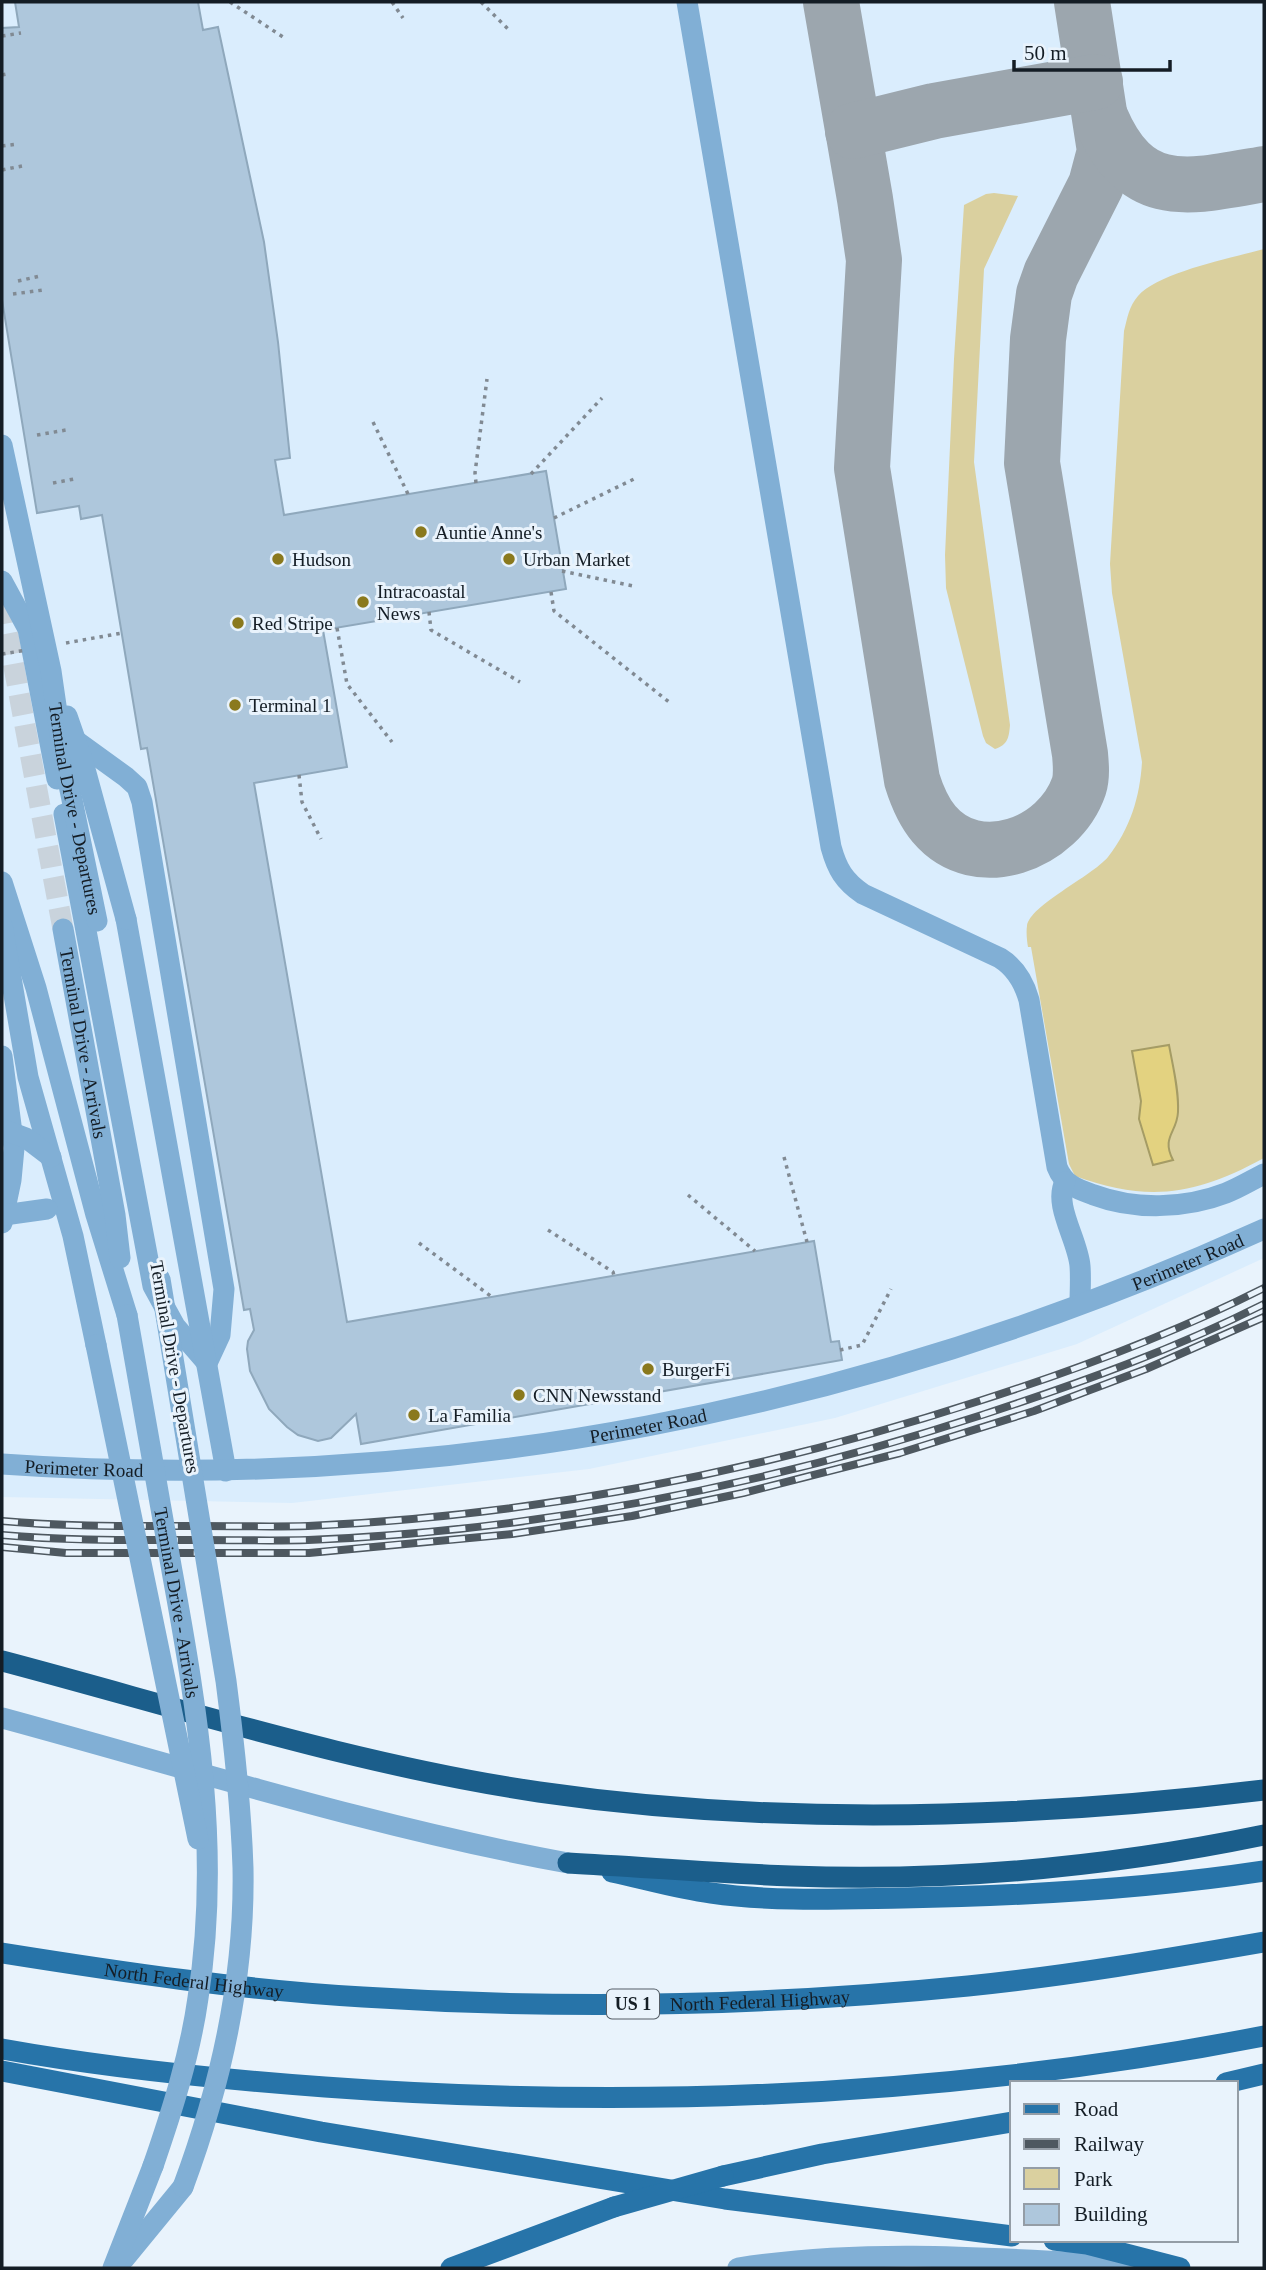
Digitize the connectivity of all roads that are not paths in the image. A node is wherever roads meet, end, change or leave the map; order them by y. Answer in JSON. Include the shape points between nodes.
{"nodes":[{"id":1,"x":687,"y":2,"type":"edge"},
{"id":2,"x":2,"y":445,"type":"edge"},
{"id":3,"x":2,"y":581,"type":"edge"},
{"id":4,"x":51,"y":671,"type":"junction"},
{"id":5,"x":46,"y":720,"type":"junction"},
{"id":6,"x":2,"y":882,"type":"edge"},
{"id":7,"x":2,"y":925,"type":"edge"},
{"id":8,"x":63,"y":929,"type":"tunnel mouth"},
{"id":9,"x":2,"y":1056,"type":"edge"},
{"id":10,"x":2,"y":1129,"type":"edge"},
{"id":11,"x":51,"y":1157,"type":"junction"},
{"id":12,"x":1264,"y":1174,"type":"edge"},
{"id":13,"x":1065,"y":1182,"type":"junction"},
{"id":14,"x":47,"y":1209,"type":"dead end"},
{"id":15,"x":3,"y":1219,"type":"edge"},
{"id":16,"x":1264,"y":1229,"type":"edge"},
{"id":17,"x":1080,"y":1304,"type":"junction"},
{"id":18,"x":127,"y":1315,"type":"junction"},
{"id":19,"x":207,"y":1363,"type":"junction"},
{"id":20,"x":2,"y":1464,"type":"edge"},
{"id":21,"x":226,"y":1471,"type":"junction"},
{"id":22,"x":2,"y":1661,"type":"edge"},
{"id":23,"x":2,"y":1717,"type":"edge"},
{"id":24,"x":1264,"y":1790,"type":"edge"},
{"id":25,"x":1264,"y":1835,"type":"edge"},
{"id":26,"x":568,"y":1863,"type":"junction"},
{"id":27,"x":1264,"y":1871,"type":"edge"},
{"id":28,"x":208,"y":1882,"type":"junction"},
{"id":29,"x":1264,"y":1942,"type":"edge"},
{"id":30,"x":2,"y":1953,"type":"edge"},
{"id":31,"x":1264,"y":2036,"type":"edge"},
{"id":32,"x":2,"y":2049,"type":"edge"},
{"id":33,"x":2,"y":2071,"type":"edge"},
{"id":34,"x":1264,"y":2074,"type":"edge"},
{"id":35,"x":1234,"y":2081,"type":"edge"},
{"id":36,"x":1010,"y":2122,"type":"edge"},
{"id":37,"x":1010,"y":2236,"type":"edge"},
{"id":38,"x":1070,"y":2242,"type":"edge"},
{"id":39,"x":114,"y":2268,"type":"edge"},
{"id":40,"x":451,"y":2268,"type":"edge"},
{"id":41,"x":738,"y":2268,"type":"edge"},
{"id":42,"x":1182,"y":2268,"type":"edge"}],
"edges":[{"from":1,"to":13,"type":"street","via":[[836,866],[849,885],[863,894],[1012,965],[1029,1000],[1057,1167]]},
{"from":2,"to":4,"type":"street","name":"Terminal Drive - Departures","bridge":true},
{"from":3,"to":5,"type":"street","via":[[28,629]]},
{"from":4,"to":19,"type":"street","bridge":true,"via":[[83,762],[126,919]]},
{"from":4,"to":39,"type":"street","name":"Terminal Drive - Departures","bridge":true,"via":[[217,1616],[234,1745],[243,1870],[238,1963],[223,2056],[198,2146],[183,2187]]},
{"from":5,"to":19,"type":"street","via":[[153,1286],[175,1326]]},
{"from":5,"to":19,"type":"street","via":[[126,777],[137,787],[142,803],[224,1289],[220,1335]]},
{"from":6,"to":18,"type":"street"},
{"from":7,"to":11,"type":"street","via":[[28,1077]]},
{"from":8,"to":18,"type":"street","name":"Terminal Drive - Arrivals","via":[[115,1215]]},
{"from":9,"to":15,"type":"street","via":[[14,1148]]},
{"from":10,"to":11,"type":"street","bridge":true,"via":[[26,1138]]},
{"from":11,"to":28,"type":"street","bridge":true,"via":[[79,1264]]},
{"from":12,"to":13,"type":"street","via":[[1194,1202],[1152,1206],[1111,1202]]},
{"from":13,"to":17,"type":"street","via":[[1060,1200],[1077,1249]]},
{"from":14,"to":15,"type":"street"},
{"from":16,"to":17,"type":"street","name":"Perimeter Road"},
{"from":17,"to":21,"type":"street","name":"Perimeter Road","via":[[883,1370],[697,1418],[445,1457]]},
{"from":18,"to":28,"type":"street","name":"Terminal Drive - Arrivals","bridge":true,"via":[[201,1745]]},
{"from":19,"to":21,"type":"street"},
{"from":20,"to":21,"type":"street","name":"Perimeter Road"},
{"from":22,"to":24,"type":"highway","via":[[386,1762],[538,1791],[633,1803],[763,1813],[911,1815],[1082,1808]]},
{"from":23,"to":26,"type":"street","via":[[420,1831]]},
{"from":25,"to":26,"type":"highway","via":[[1092,1864],[938,1874],[792,1876]]},
{"from":26,"to":27,"type":"main road","via":[[711,1893],[804,1899],[1020,1895]]},
{"from":28,"to":39,"type":"street","name":"Terminal Drive - Arrivals","bridge":true,"via":[[203,1964],[179,2084]]},
{"from":29,"to":30,"type":"main road","name":"North Federal Highway","number":"US 1","via":[[971,1986],[793,1999],[588,2005],[434,2001],[282,1990]]},
{"from":31,"to":32,"type":"main road","via":[[951,2081],[836,2090],[605,2097],[288,2084],[127,2069]]},
{"from":33,"to":37,"type":"main road","via":[[321,2132],[711,2197]]},
{"from":34,"to":35,"type":"main road"},
{"from":36,"to":40,"type":"main road","bridge":true,"via":[[723,2176],[614,2207]]},
{"from":38,"to":42,"type":"main road"},
{"from":41,"to":42,"type":"street","via":[[898,2256]]}]}
